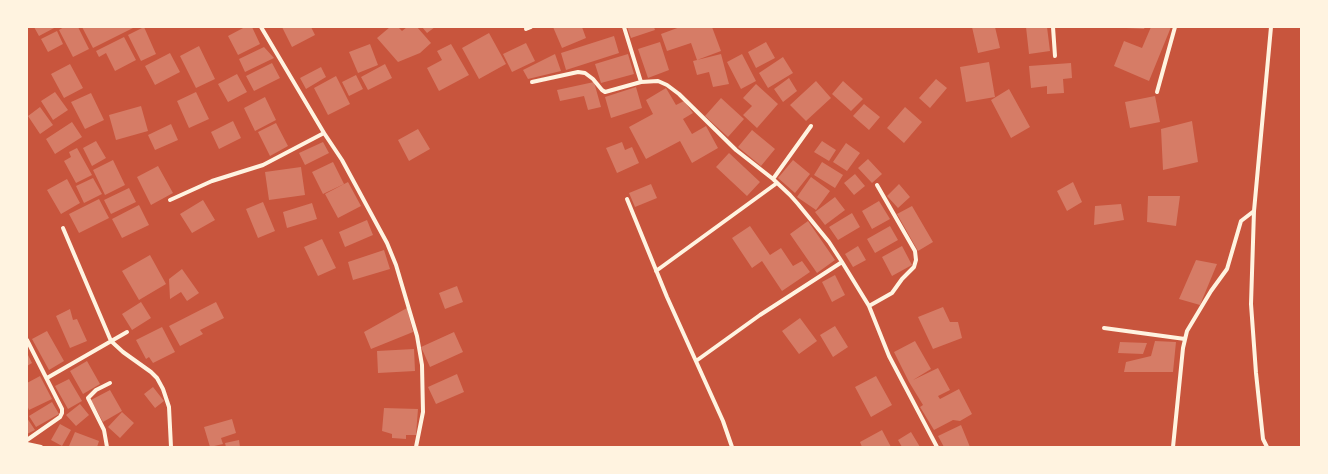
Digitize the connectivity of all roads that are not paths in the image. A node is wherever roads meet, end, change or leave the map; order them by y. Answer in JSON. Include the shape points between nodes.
{"nodes":[{"id":1,"x":261,"y":27,"type":"edge"},
{"id":2,"x":532,"y":27,"type":"edge"},
{"id":3,"x":624,"y":27,"type":"edge"},
{"id":4,"x":1053,"y":27,"type":"edge"},
{"id":5,"x":1175,"y":27,"type":"edge"},
{"id":6,"x":1271,"y":27,"type":"edge"},
{"id":7,"x":526,"y":29,"type":"dead end"},
{"id":8,"x":1055,"y":56,"type":"dead end"},
{"id":9,"x":532,"y":82,"type":"dead end"},
{"id":10,"x":641,"y":82,"type":"junction"},
{"id":11,"x":1157,"y":92,"type":"dead end"},
{"id":12,"x":811,"y":126,"type":"dead end"},
{"id":13,"x":324,"y":133,"type":"junction"},
{"id":14,"x":773,"y":179,"type":"junction"},
{"id":15,"x":777,"y":182,"type":"junction"},
{"id":16,"x":877,"y":185,"type":"dead end"},
{"id":17,"x":627,"y":199,"type":"dead end"},
{"id":18,"x":170,"y":200,"type":"dead end"},
{"id":19,"x":1254,"y":211,"type":"junction"},
{"id":20,"x":63,"y":228,"type":"dead end"},
{"id":21,"x":842,"y":262,"type":"junction"},
{"id":22,"x":656,"y":271,"type":"junction"},
{"id":23,"x":869,"y":306,"type":"junction"},
{"id":24,"x":1104,"y":328,"type":"dead end"},
{"id":25,"x":127,"y":332,"type":"dead end"},
{"id":26,"x":1185,"y":339,"type":"junction"},
{"id":27,"x":27,"y":340,"type":"edge"},
{"id":28,"x":111,"y":341,"type":"junction"},
{"id":29,"x":696,"y":361,"type":"junction"},
{"id":30,"x":47,"y":378,"type":"junction"},
{"id":31,"x":110,"y":383,"type":"dead end"},
{"id":32,"x":27,"y":440,"type":"edge"},
{"id":33,"x":27,"y":444,"type":"edge"},
{"id":34,"x":41,"y":447,"type":"edge"},
{"id":35,"x":107,"y":447,"type":"edge"},
{"id":36,"x":171,"y":447,"type":"edge"},
{"id":37,"x":416,"y":447,"type":"edge"},
{"id":38,"x":732,"y":447,"type":"edge"},
{"id":39,"x":937,"y":447,"type":"edge"},
{"id":40,"x":1173,"y":447,"type":"edge"},
{"id":41,"x":1267,"y":447,"type":"edge"}],
"edges":[{"from":1,"to":13,"type":"street"},
{"from":2,"to":7,"type":"street"},
{"from":3,"to":10,"type":"street"},
{"from":4,"to":8,"type":"street"},
{"from":5,"to":11,"type":"street"},
{"from":6,"to":19,"type":"street"},
{"from":9,"to":10,"type":"street","via":[[578,72],[585,73],[606,92]]},
{"from":10,"to":14,"type":"street","via":[[658,81],[673,89],[736,150]]},
{"from":12,"to":14,"type":"street"},
{"from":13,"to":18,"type":"street","via":[[263,165],[212,181]]},
{"from":13,"to":37,"type":"street","via":[[342,160],[387,243],[402,282],[422,365],[423,412]]},
{"from":14,"to":15,"type":"street"},
{"from":15,"to":21,"type":"street","via":[[829,242]]},
{"from":15,"to":22,"type":"street"},
{"from":16,"to":23,"type":"street","via":[[915,251],[916,260],[914,267],[892,293]]},
{"from":17,"to":22,"type":"street"},
{"from":19,"to":26,"type":"street","via":[[1241,221],[1227,269],[1211,291],[1187,331]]},
{"from":19,"to":41,"type":"street","via":[[1250,304],[1256,373]]},
{"from":20,"to":28,"type":"street"},
{"from":21,"to":23,"type":"street"},
{"from":21,"to":29,"type":"street","via":[[760,315]]},
{"from":22,"to":29,"type":"street"},
{"from":23,"to":39,"type":"street","via":[[889,356]]},
{"from":24,"to":26,"type":"street"},
{"from":25,"to":28,"type":"street"},
{"from":26,"to":40,"type":"street"},
{"from":27,"to":30,"type":"street"},
{"from":28,"to":30,"type":"street"},
{"from":28,"to":36,"type":"street","via":[[157,378],[169,407]]},
{"from":29,"to":38,"type":"street"},
{"from":30,"to":32,"type":"street","via":[[62,413]]},
{"from":31,"to":35,"type":"street","via":[[96,390],[88,398],[104,430]]},
{"from":33,"to":34,"type":"street"}]}
